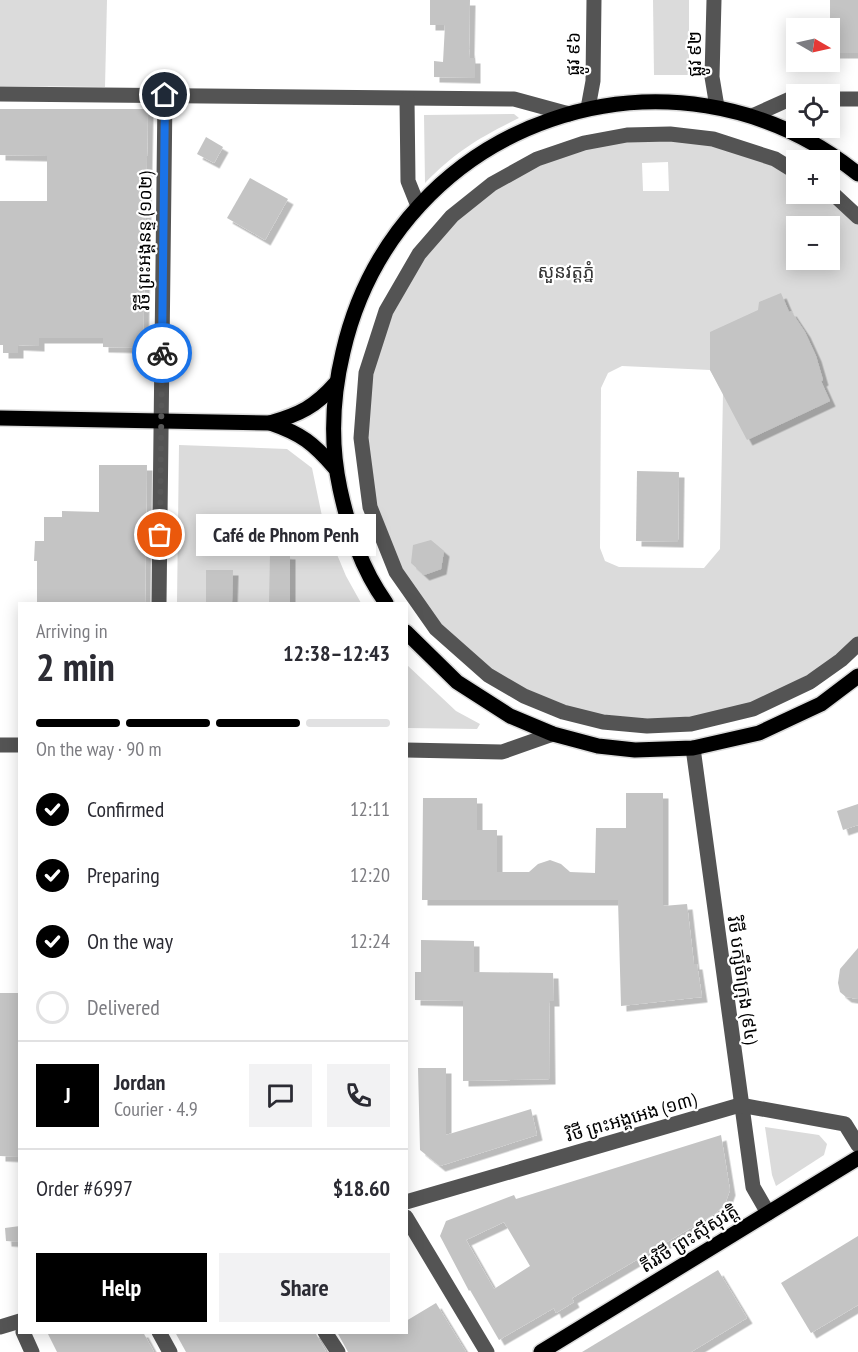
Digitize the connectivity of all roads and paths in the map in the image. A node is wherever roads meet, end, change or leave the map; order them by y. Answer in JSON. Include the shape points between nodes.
{"nodes":[{"id":1,"x":594,"y":0,"type":"edge"},
{"id":2,"x":714,"y":0,"type":"edge"},
{"id":3,"x":0,"y":94,"type":"edge"},
{"id":4,"x":165,"y":95,"type":"junction"},
{"id":5,"x":407,"y":99,"type":"junction"},
{"id":6,"x":840,"y":99,"type":"edge"},
{"id":7,"x":858,"y":99,"type":"edge"},
{"id":8,"x":786,"y":101,"type":"edge"},
{"id":9,"x":717,"y":107,"type":"junction"},
{"id":10,"x":588,"y":108,"type":"junction"},
{"id":11,"x":570,"y":114,"type":"junction"},
{"id":12,"x":752,"y":116,"type":"junction"},
{"id":13,"x":786,"y":166,"type":"edge"},
{"id":14,"x":858,"y":174,"type":"edge"},
{"id":15,"x":840,"y":200,"type":"edge"},
{"id":16,"x":418,"y":206,"type":"junction"},
{"id":17,"x":858,"y":217,"type":"edge"},
{"id":18,"x":336,"y":383,"type":"junction"},
{"id":19,"x":0,"y":418,"type":"edge"},
{"id":20,"x":162,"y":421,"type":"junction"},
{"id":21,"x":270,"y":423,"type":"junction"},
{"id":22,"x":335,"y":468,"type":"junction"},
{"id":23,"x":159,"y":602,"type":"edge"},
{"id":24,"x":385,"y":602,"type":"edge"},
{"id":25,"x":408,"y":634,"type":"edge"},
{"id":26,"x":858,"y":644,"type":"edge"},
{"id":27,"x":858,"y":676,"type":"edge"},
{"id":28,"x":553,"y":734,"type":"junction"},
{"id":29,"x":0,"y":745,"type":"edge"},
{"id":30,"x":18,"y":745,"type":"edge"},
{"id":31,"x":693,"y":748,"type":"junction"},
{"id":32,"x":408,"y":750,"type":"edge"},
{"id":33,"x":740,"y":1105,"type":"junction"},
{"id":34,"x":858,"y":1145,"type":"edge"},
{"id":35,"x":858,"y":1158,"type":"edge"},
{"id":36,"x":408,"y":1201,"type":"edge"},
{"id":37,"x":768,"y":1213,"type":"junction"},
{"id":38,"x":408,"y":1220,"type":"edge"},
{"id":39,"x":18,"y":1325,"type":"edge"},
{"id":40,"x":0,"y":1327,"type":"edge"},
{"id":41,"x":24,"y":1334,"type":"edge"},
{"id":42,"x":160,"y":1334,"type":"edge"},
{"id":43,"x":326,"y":1334,"type":"edge"},
{"id":44,"x":32,"y":1352,"type":"edge"},
{"id":45,"x":170,"y":1352,"type":"edge"},
{"id":46,"x":338,"y":1352,"type":"edge"},
{"id":47,"x":487,"y":1352,"type":"edge"},
{"id":48,"x":541,"y":1352,"type":"edge"}],
"edges":[{"from":1,"to":10,"type":"street","name":"ផ្លូវ ៩៦","via":[[593,81]]},
{"from":2,"to":9,"type":"street","name":"ផ្លូវ ៩២","via":[[712,77]]},
{"from":3,"to":4,"type":"street"},
{"from":4,"to":5,"type":"street"},
{"from":4,"to":20,"type":"street","name":"វិថី ព្រះអង្គនន្ទ (១០២)"},
{"from":5,"to":11,"type":"street","via":[[514,99]]},
{"from":5,"to":16,"type":"street","via":[[408,181]]},
{"from":6,"to":7,"type":"street"},
{"from":8,"to":12,"type":"street"},
{"from":9,"to":10,"type":"main road","via":[[653,102]]},
{"from":9,"to":12,"type":"main road"},
{"from":10,"to":11,"type":"main road"},
{"from":11,"to":16,"type":"main road","via":[[524,130],[482,153]]},
{"from":12,"to":14,"type":"main road","via":[[816,145]]},
{"from":13,"to":26,"type":"street","via":[[713,139],[627,135],[584,143],[537,159],[492,184],[452,216],[418,254],[386,310],[366,373],[361,438],[370,507],[396,572],[436,629],[488,675],[563,712],[603,722],[647,726],[691,724],[753,710],[810,682]]},
{"from":15,"to":17,"type":"street"},
{"from":16,"to":18,"type":"main road","via":[[374,267],[350,323]]},
{"from":18,"to":21,"type":"main road","via":[[311,407]]},
{"from":18,"to":22,"type":"main road"},
{"from":19,"to":20,"type":"main road"},
{"from":20,"to":21,"type":"main road"},
{"from":20,"to":23,"type":"street","name":"វិថី ព្រះអង្គនន្ទ (១០២)"},
{"from":21,"to":22,"type":"main road","via":[[296,432]]},
{"from":22,"to":24,"type":"main road","via":[[349,529]]},
{"from":25,"to":28,"type":"main road","via":[[457,682],[510,716]]},
{"from":27,"to":31,"type":"main road","via":[[821,704],[759,733]]},
{"from":28,"to":31,"type":"main road","via":[[598,746],[635,750]]},
{"from":28,"to":32,"type":"street","via":[[502,752]]},
{"from":29,"to":30,"type":"street"},
{"from":31,"to":33,"type":"street","name":"វិថី បក្សីចំាក្រុង (៩៤)"},
{"from":33,"to":34,"type":"street","name":"វិថី ព្រះអង្គអេង (១៣)","via":[[845,1124]]},
{"from":33,"to":36,"type":"street","name":"វិថី ព្រះអង្គអេង (១៣)"},
{"from":33,"to":37,"type":"street","name":"វិថី បក្សីចំាក្រុង (៩៤)","via":[[753,1186]]},
{"from":35,"to":37,"type":"main road","name":"តីរវិថី ព្រះស៊ីសុវត្តិ"},
{"from":37,"to":48,"type":"main road","name":"តីរវិថី ព្រះស៊ីសុវត្តិ"},
{"from":38,"to":47,"type":"street"},
{"from":39,"to":40,"type":"street"},
{"from":41,"to":44,"type":"street"},
{"from":42,"to":45,"type":"street"},
{"from":43,"to":46,"type":"street"}]}
